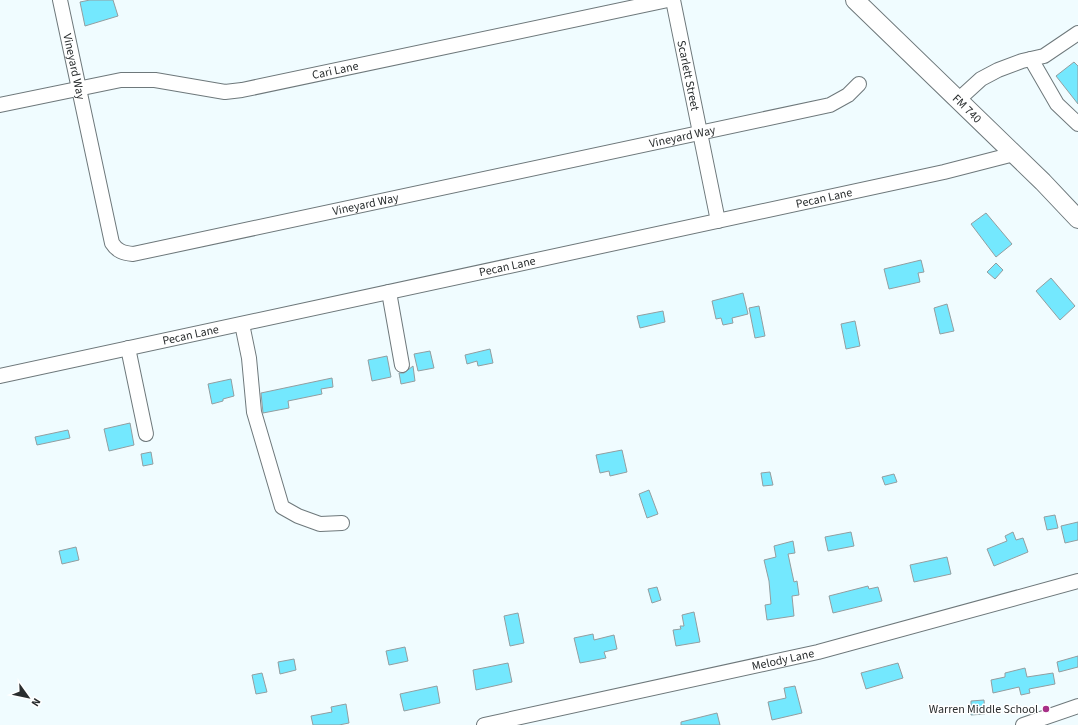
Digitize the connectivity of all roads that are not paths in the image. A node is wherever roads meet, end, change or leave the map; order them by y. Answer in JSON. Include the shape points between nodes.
{"nodes":[{"id":1,"x":60,"y":0,"type":"edge"},
{"id":2,"x":668,"y":0,"type":"edge"},
{"id":3,"x":673,"y":0,"type":"edge"},
{"id":4,"x":855,"y":0,"type":"edge"},
{"id":5,"x":1078,"y":32,"type":"edge"},
{"id":6,"x":1031,"y":59,"type":"junction"},
{"id":7,"x":859,"y":84,"type":"dead end"},
{"id":8,"x":78,"y":88,"type":"junction"},
{"id":9,"x":958,"y":100,"type":"junction"},
{"id":10,"x":0,"y":105,"type":"edge"},
{"id":11,"x":1078,"y":124,"type":"edge"},
{"id":12,"x":699,"y":133,"type":"junction"},
{"id":13,"x":1014,"y":154,"type":"junction"},
{"id":14,"x":1078,"y":219,"type":"edge"},
{"id":15,"x":718,"y":221,"type":"junction"},
{"id":16,"x":389,"y":292,"type":"junction"},
{"id":17,"x":242,"y":324,"type":"junction"},
{"id":18,"x":128,"y":348,"type":"junction"},
{"id":19,"x":402,"y":365,"type":"dead end"},
{"id":20,"x":0,"y":376,"type":"edge"},
{"id":21,"x":146,"y":434,"type":"dead end"},
{"id":22,"x":342,"y":523,"type":"dead end"},
{"id":23,"x":1078,"y":581,"type":"edge"},
{"id":24,"x":1078,"y":706,"type":"edge"},
{"id":25,"x":484,"y":725,"type":"edge"},
{"id":26,"x":1023,"y":725,"type":"edge"}],
"edges":[{"from":1,"to":8,"type":"street","name":"Vineyard Way"},
{"from":2,"to":8,"type":"street","name":"Cari Lane","via":[[242,90],[225,92],[138,79]]},
{"from":3,"to":12,"type":"street","name":"Scarlett Street"},
{"from":4,"to":9,"type":"main road","name":"FM 740","number":"FM 740"},
{"from":5,"to":6,"type":"street","via":[[1044,56]]},
{"from":6,"to":9,"type":"street","via":[[980,79]]},
{"from":6,"to":11,"type":"street","via":[[1058,104]]},
{"from":7,"to":12,"type":"street","name":"Vineyard Way","via":[[830,105]]},
{"from":8,"to":10,"type":"street","name":"Cari Lane"},
{"from":8,"to":12,"type":"street","name":"Vineyard Way","via":[[112,243],[120,252],[133,254]]},
{"from":9,"to":13,"type":"main road","name":"FM 740","number":"FM 740"},
{"from":12,"to":15,"type":"street","name":"Scarlett Street"},
{"from":13,"to":14,"type":"main road","name":"FM 740","number":"FM 740"},
{"from":13,"to":15,"type":"street","name":"Pecan Lane","via":[[944,172]]},
{"from":15,"to":16,"type":"street","name":"Pecan Lane"},
{"from":16,"to":17,"type":"street","name":"Pecan Lane"},
{"from":16,"to":19,"type":"street"},
{"from":17,"to":18,"type":"street","name":"Pecan Lane"},
{"from":17,"to":22,"type":"street","via":[[249,358],[254,412],[282,507],[320,524]]},
{"from":18,"to":20,"type":"street","name":"Pecan Lane"},
{"from":18,"to":21,"type":"street"},
{"from":23,"to":25,"type":"street","name":"Melody Lane","via":[[818,652]]},
{"from":24,"to":26,"type":"street"}]}
